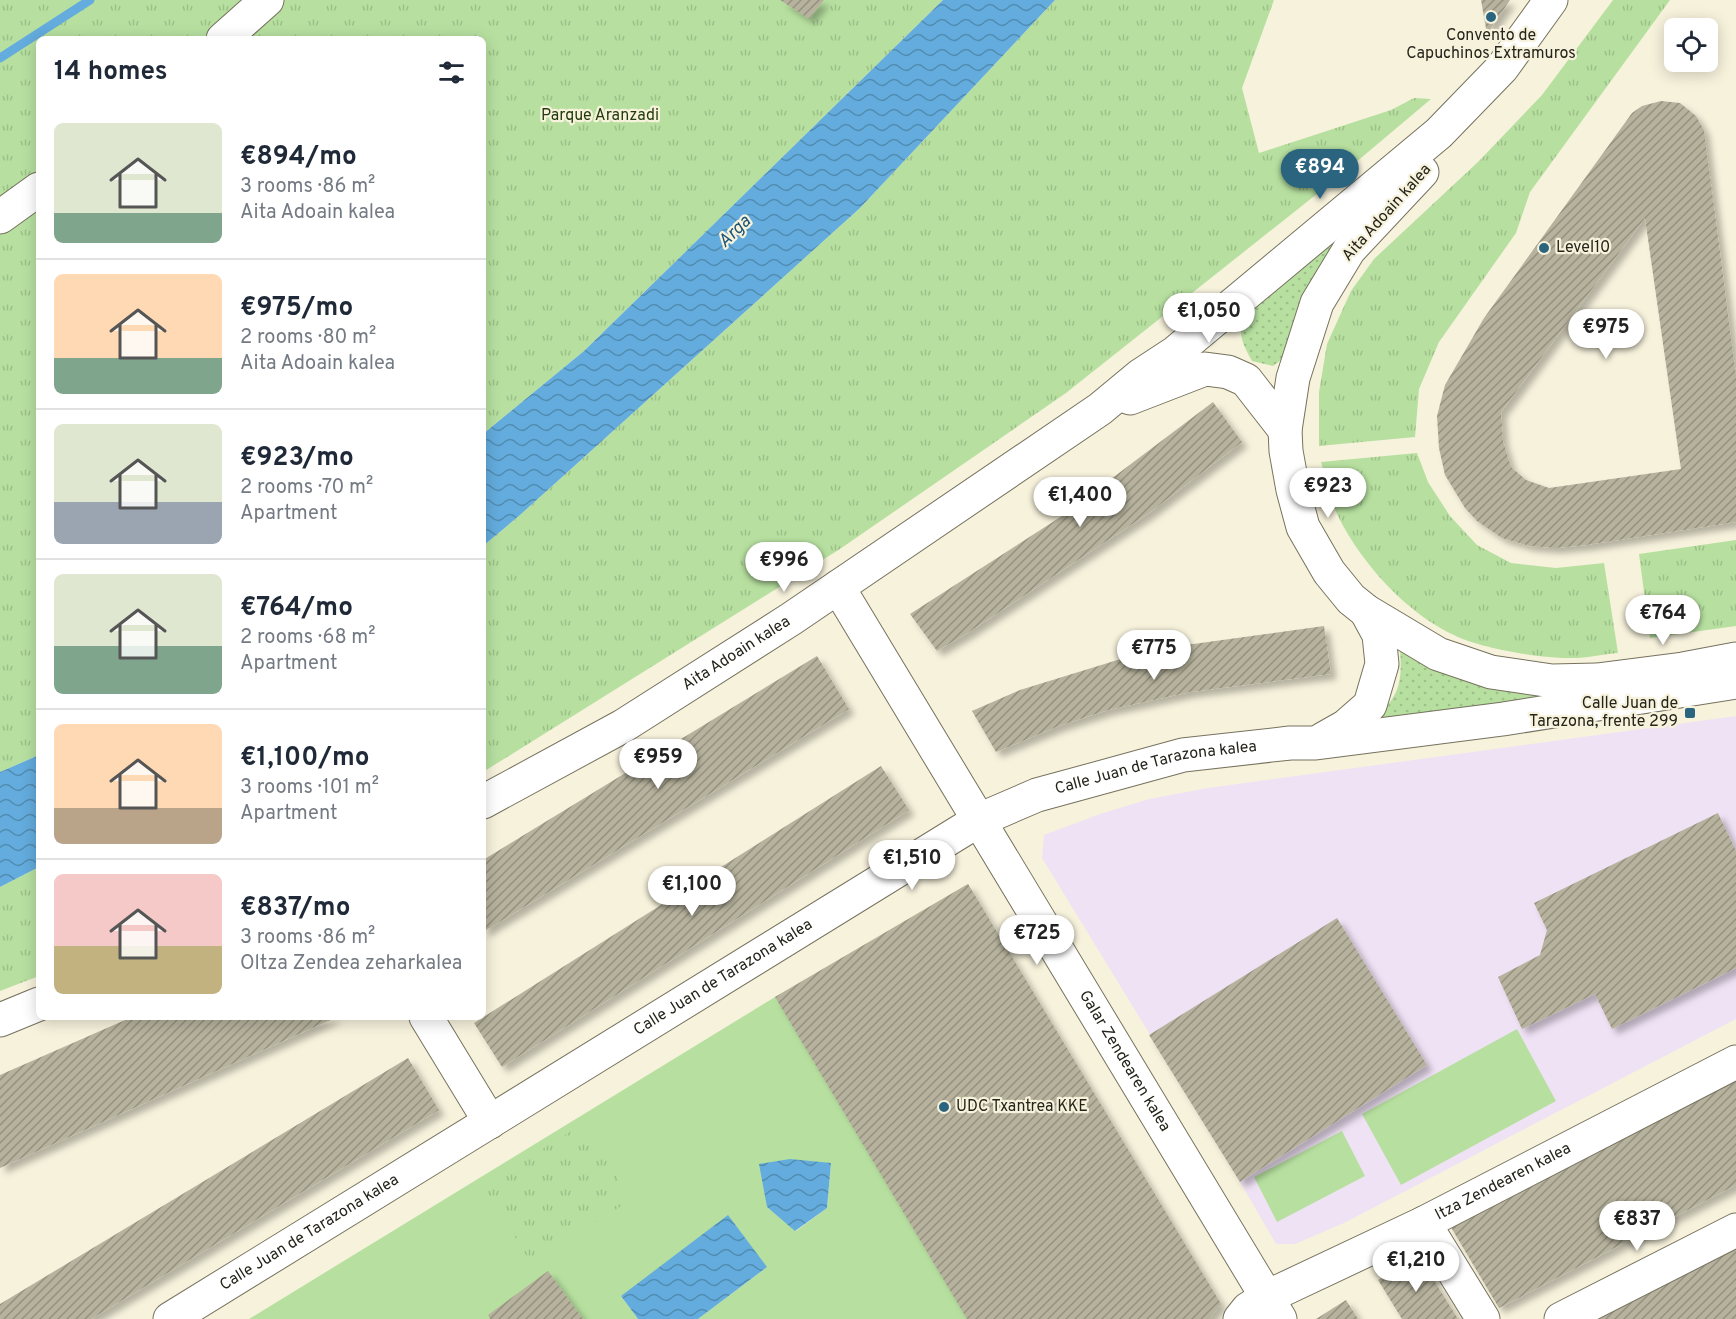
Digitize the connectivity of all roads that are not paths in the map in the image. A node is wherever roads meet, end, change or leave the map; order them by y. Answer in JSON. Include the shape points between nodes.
{"nodes":[{"id":1,"x":267,"y":0,"type":"edge"},
{"id":2,"x":1551,"y":0,"type":"edge"},
{"id":3,"x":1573,"y":0,"type":"edge"},
{"id":4,"x":226,"y":36,"type":"edge"},
{"id":5,"x":36,"y":191,"type":"edge"},
{"id":6,"x":0,"y":217,"type":"edge"},
{"id":7,"x":1100,"y":409,"type":"junction"},
{"id":8,"x":1285,"y":430,"type":"junction"},
{"id":9,"x":838,"y":587,"type":"junction"},
{"id":10,"x":1366,"y":611,"type":"junction"},
{"id":11,"x":1736,"y":659,"type":"edge"},
{"id":12,"x":1736,"y":682,"type":"edge"},
{"id":13,"x":1316,"y":743,"type":"junction"},
{"id":14,"x":486,"y":800,"type":"edge"},
{"id":15,"x":979,"y":820,"type":"junction"},
{"id":16,"x":36,"y":1005,"type":"edge"},
{"id":17,"x":0,"y":1020,"type":"edge"},
{"id":18,"x":428,"y":1020,"type":"edge"},
{"id":19,"x":1736,"y":1062,"type":"edge"},
{"id":20,"x":490,"y":1122,"type":"junction"},
{"id":21,"x":1424,"y":1223,"type":"junction"},
{"id":22,"x":1736,"y":1230,"type":"edge"},
{"id":23,"x":1274,"y":1308,"type":"edge"},
{"id":24,"x":170,"y":1319,"type":"edge"},
{"id":25,"x":1240,"y":1319,"type":"edge"},
{"id":26,"x":1483,"y":1319,"type":"edge"},
{"id":27,"x":1561,"y":1319,"type":"edge"}],
"edges":[{"from":1,"to":4,"type":"street"},
{"from":2,"to":7,"type":"street","name":"Aita Adoain kalea","via":[[1502,68],[1439,133],[1176,352]]},
{"from":3,"to":8,"type":"street","name":"Aita Adoain kalea","via":[[1521,72],[1349,250],[1317,303],[1293,378]]},
{"from":5,"to":6,"type":"street"},
{"from":7,"to":8,"type":"street","name":"Aita Adoain kalea","via":[[1205,369],[1228,372],[1246,380]]},
{"from":7,"to":9,"type":"street","name":"Aita Adoain kalea"},
{"from":8,"to":10,"type":"street","name":"Calle Juan de Tarazona kalea","via":[[1293,490],[1303,527],[1329,572]]},
{"from":9,"to":14,"type":"street","name":"Aita Adoain kalea","via":[[623,726]]},
{"from":9,"to":15,"type":"street","name":"Galar Zendearen kalea"},
{"from":10,"to":11,"type":"street","name":"Calle Juan de Tarazona kalea","via":[[1438,654],[1491,672],[1552,681],[1597,680]]},
{"from":10,"to":13,"type":"street","name":"Calle Juan de Tarazona kalea","via":[[1378,635],[1382,664],[1370,705],[1346,726]]},
{"from":12,"to":13,"type":"street","name":"Calle Juan de Tarazona kalea","via":[[1503,719]]},
{"from":13,"to":15,"type":"street","name":"Calle Juan de Tarazona kalea","via":[[1183,755],[1037,795]]},
{"from":15,"to":20,"type":"street","name":"Calle Juan de Tarazona kalea"},
{"from":15,"to":23,"type":"street","name":"Galar Zendearen kalea"},
{"from":16,"to":17,"type":"street"},
{"from":18,"to":20,"type":"street"},
{"from":19,"to":21,"type":"street","name":"Itza Zendearen kalea"},
{"from":20,"to":24,"type":"street","name":"Calle Juan de Tarazona kalea"},
{"from":21,"to":23,"type":"street","name":"Itza Zendearen kalea"},
{"from":21,"to":26,"type":"street"},
{"from":22,"to":27,"type":"street"},
{"from":23,"to":25,"type":"street","name":"Itza Zendearen kalea","via":[[1248,1309]]}]}
